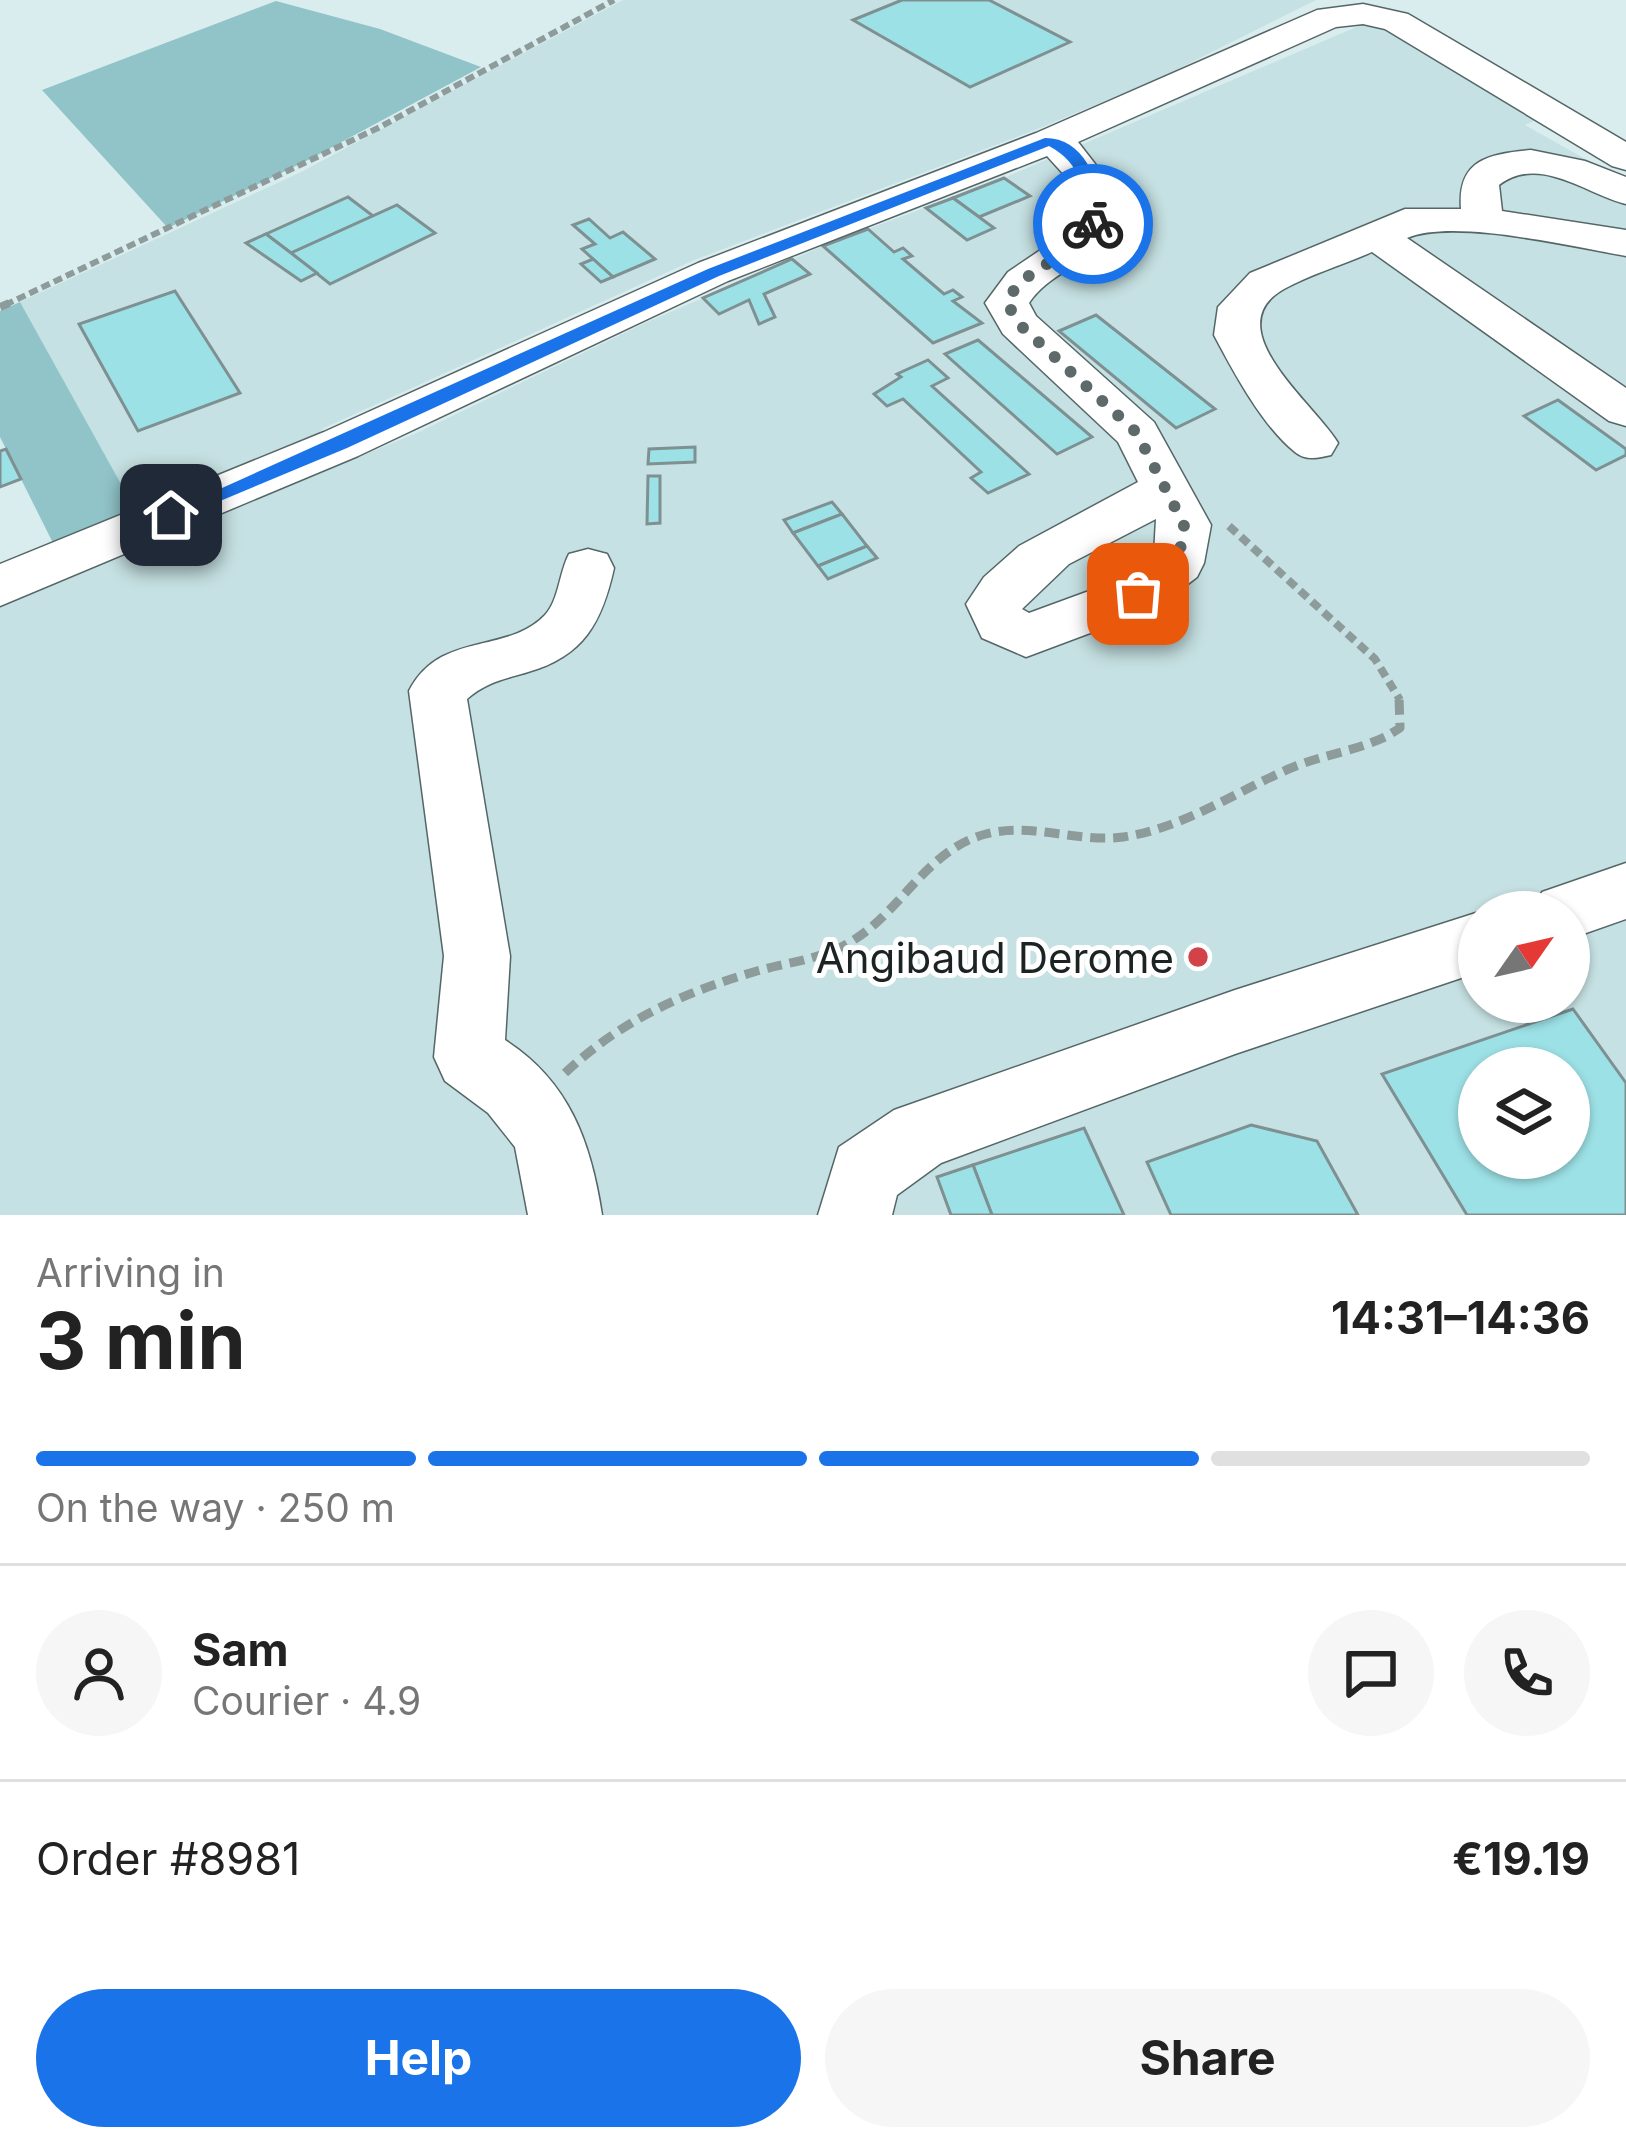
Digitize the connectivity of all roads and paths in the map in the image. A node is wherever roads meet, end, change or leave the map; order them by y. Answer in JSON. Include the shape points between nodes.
{"nodes":[{"id":1,"x":614,"y":0,"type":"edge"},
{"id":2,"x":1364,"y":7,"type":"edge"},
{"id":3,"x":1050,"y":141,"type":"junction"},
{"id":4,"x":1626,"y":158,"type":"edge"},
{"id":5,"x":1626,"y":192,"type":"edge"},
{"id":6,"x":1484,"y":221,"type":"junction"},
{"id":7,"x":1376,"y":236,"type":"junction"},
{"id":8,"x":1626,"y":243,"type":"edge"},
{"id":9,"x":0,"y":307,"type":"edge"},
{"id":10,"x":1626,"y":410,"type":"edge"},
{"id":11,"x":1314,"y":443,"type":"dead end"},
{"id":12,"x":1165,"y":484,"type":"joint"},
{"id":13,"x":588,"y":568,"type":"dead end"},
{"id":14,"x":0,"y":586,"type":"edge"},
{"id":15,"x":1626,"y":891,"type":"edge"},
{"id":16,"x":1590,"y":903,"type":"edge"},
{"id":17,"x":1458,"y":949,"type":"edge"},
{"id":18,"x":532,"y":1109,"type":"junction"},
{"id":19,"x":565,"y":1215,"type":"edge"},
{"id":20,"x":855,"y":1215,"type":"edge"}],
"edges":[{"from":1,"to":9,"type":"path","via":[[357,138]]},
{"from":2,"to":3,"type":"street","via":[[1289,32]]},
{"from":2,"to":4,"type":"street","via":[[1418,31]]},
{"from":3,"to":12,"type":"street","via":[[1077,156],[1087,173],[1094,231],[1012,289],[1007,303],[1019,324],[1137,433]]},
{"from":3,"to":14,"type":"street","via":[[713,272],[341,444]]},
{"from":5,"to":6,"type":"street","via":[[1550,164],[1507,164],[1479,182]]},
{"from":6,"to":7,"type":"street","via":[[1419,218]]},
{"from":6,"to":8,"type":"street"},
{"from":7,"to":10,"type":"street"},
{"from":7,"to":11,"type":"street","via":[[1265,282],[1240,307],[1236,335]]},
{"from":12,"to":18,"type":"path","via":[[1202,501],[1375,659],[1400,699],[1400,728],[1374,747],[1294,766],[1161,832],[1098,839],[1024,828],[968,839],[920,874],[886,920],[836,950],[664,1002],[603,1036]]},
{"from":13,"to":18,"type":"street","via":[[567,632],[455,671],[436,691],[477,956],[469,1057],[508,1080]]},
{"from":15,"to":16,"type":"street"},
{"from":17,"to":20,"type":"street","via":[[920,1135],[865,1173]]},
{"from":18,"to":19,"type":"street","via":[[558,1156]]}]}
